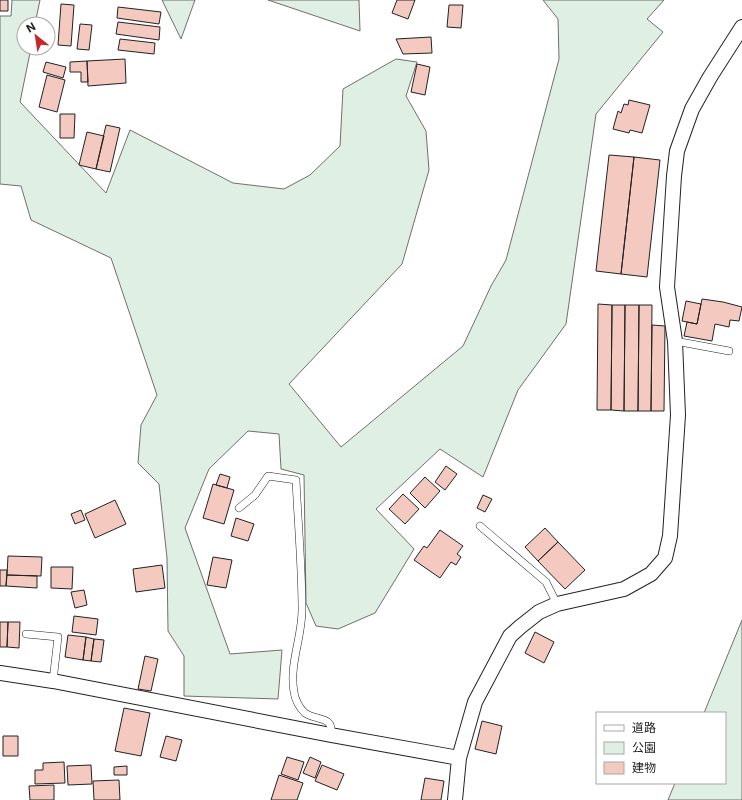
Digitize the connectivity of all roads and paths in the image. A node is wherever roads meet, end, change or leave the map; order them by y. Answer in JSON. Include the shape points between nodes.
{"nodes":[{"id":1,"x":742,"y":27,"type":"edge"},
{"id":2,"x":675,"y":341,"type":"junction"},
{"id":3,"x":729,"y":351,"type":"dead end"},
{"id":4,"x":239,"y":508,"type":"dead end"},
{"id":5,"x":480,"y":526,"type":"dead end"},
{"id":6,"x":557,"y":604,"type":"junction"},
{"id":7,"x":26,"y":634,"type":"dead end"},
{"id":8,"x":0,"y":673,"type":"edge"},
{"id":9,"x":53,"y":681,"type":"junction"},
{"id":10,"x":331,"y":735,"type":"junction"},
{"id":11,"x":459,"y":758,"type":"junction"},
{"id":12,"x":455,"y":800,"type":"edge"}],
"edges":[{"from":1,"to":2,"type":"street","via":[[692,109],[677,151],[667,287]]},
{"from":2,"to":3,"type":"lane"},
{"from":2,"to":6,"type":"street","via":[[678,415],[670,536],[664,558],[651,574],[624,589]]},
{"from":4,"to":10,"type":"lane","via":[[254,495],[268,476],[296,480],[302,612],[292,673],[294,692],[297,703],[305,713],[330,724]]},
{"from":5,"to":6,"type":"lane","via":[[546,582]]},
{"from":6,"to":11,"type":"street","via":[[539,612],[510,636],[475,702]]},
{"from":7,"to":9,"type":"lane","via":[[58,637]]},
{"from":8,"to":9,"type":"street"},
{"from":9,"to":10,"type":"street"},
{"from":10,"to":11,"type":"street"},
{"from":11,"to":12,"type":"street"}]}
